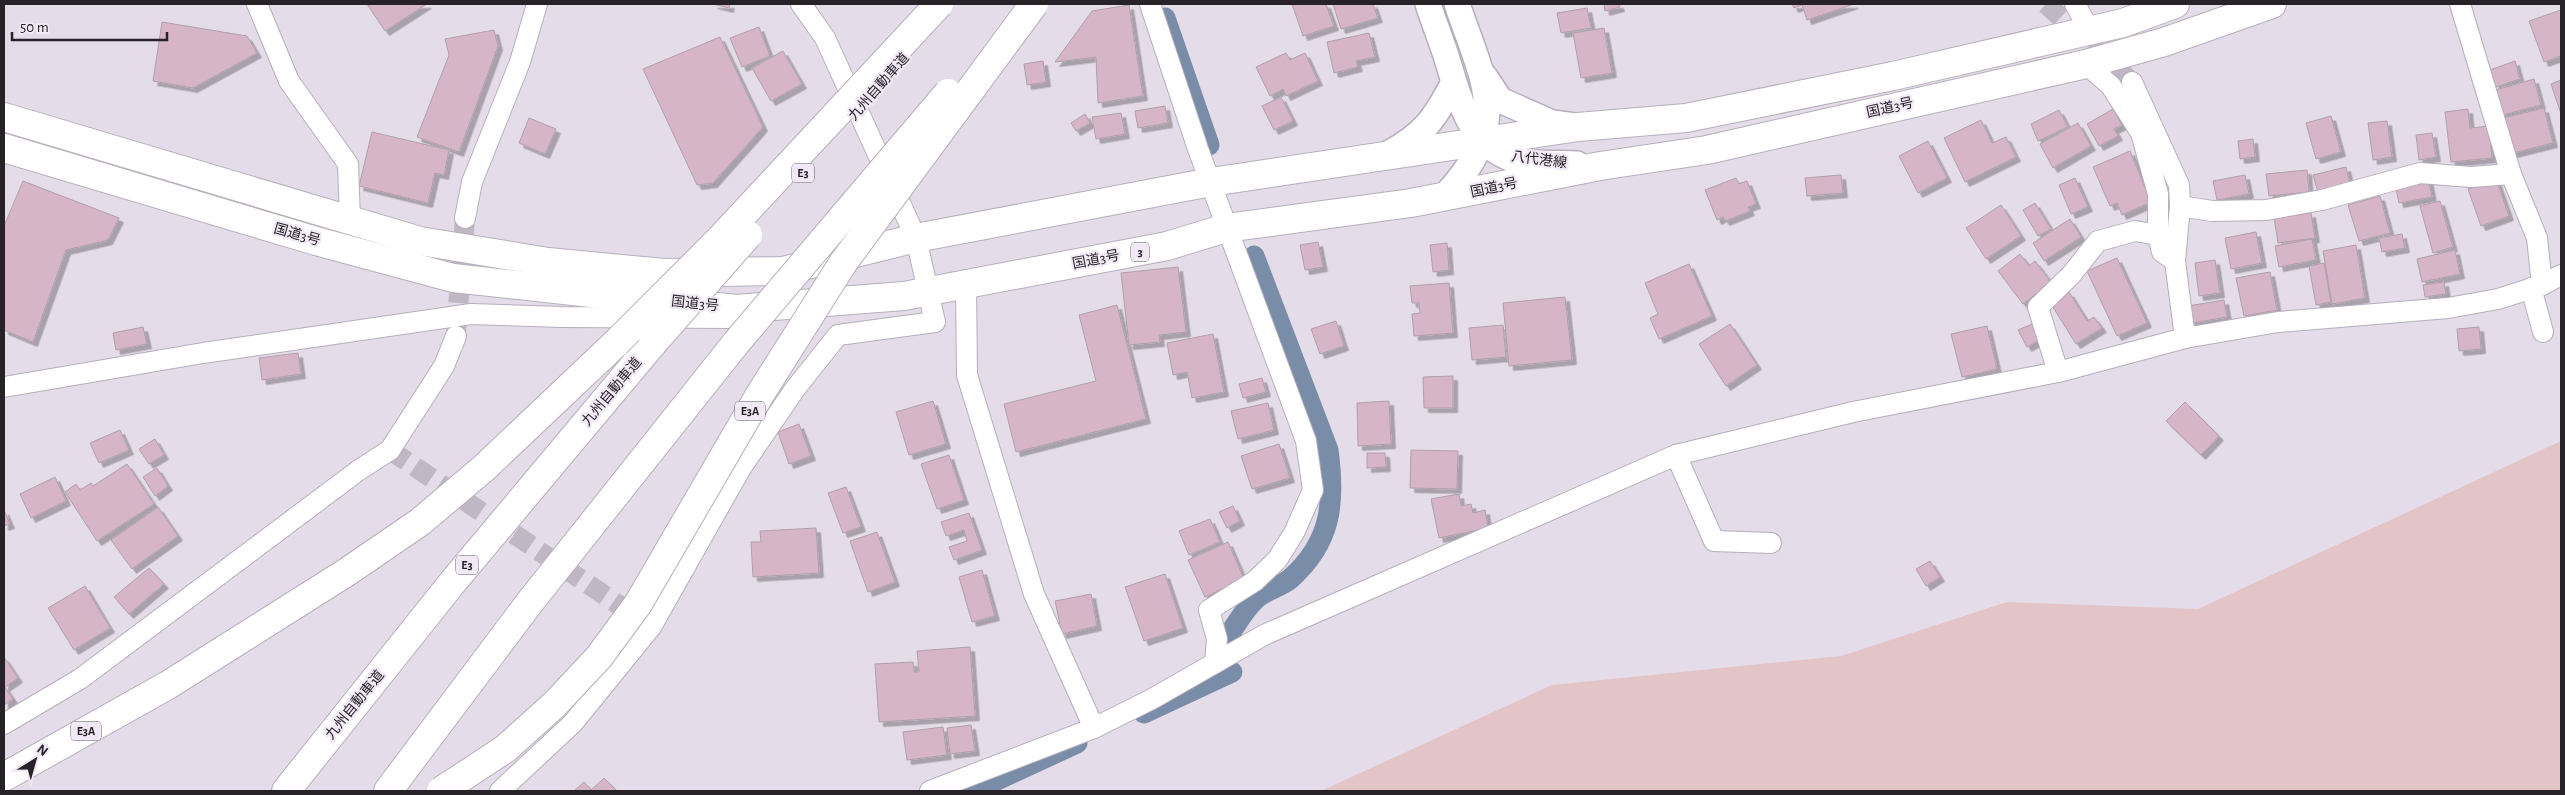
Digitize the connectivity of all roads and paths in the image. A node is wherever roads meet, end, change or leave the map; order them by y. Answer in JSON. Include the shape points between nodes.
{"nodes":[{"id":1,"x":257,"y":4,"type":"edge"},
{"id":2,"x":538,"y":4,"type":"edge"},
{"id":3,"x":801,"y":4,"type":"edge"},
{"id":4,"x":939,"y":4,"type":"edge"},
{"id":5,"x":952,"y":4,"type":"edge"},
{"id":6,"x":1026,"y":4,"type":"edge"},
{"id":7,"x":1034,"y":4,"type":"edge"},
{"id":8,"x":1150,"y":4,"type":"edge"},
{"id":9,"x":1428,"y":4,"type":"edge"},
{"id":10,"x":1457,"y":4,"type":"edge"},
{"id":11,"x":2075,"y":4,"type":"edge"},
{"id":12,"x":2143,"y":4,"type":"edge"},
{"id":13,"x":2175,"y":4,"type":"edge"},
{"id":14,"x":2272,"y":4,"type":"edge"},
{"id":15,"x":2460,"y":4,"type":"edge"},
{"id":16,"x":2097,"y":28,"type":"junction"},
{"id":17,"x":2086,"y":64,"type":"junction"},
{"id":18,"x":1481,"y":71,"type":"junction"},
{"id":19,"x":2132,"y":82,"type":"tunnel mouth"},
{"id":20,"x":1453,"y":84,"type":"junction"},
{"id":21,"x":4,"y":117,"type":"edge"},
{"id":22,"x":1578,"y":127,"type":"junction"},
{"id":23,"x":1483,"y":141,"type":"junction"},
{"id":24,"x":4,"y":148,"type":"edge"},
{"id":25,"x":1383,"y":157,"type":"junction"},
{"id":26,"x":1600,"y":166,"type":"junction"},
{"id":27,"x":2511,"y":174,"type":"junction"},
{"id":28,"x":1211,"y":182,"type":"junction"},
{"id":29,"x":1443,"y":198,"type":"junction"},
{"id":30,"x":2180,"y":206,"type":"junction"},
{"id":31,"x":466,"y":218,"type":"tunnel mouth"},
{"id":32,"x":350,"y":220,"type":"junction"},
{"id":33,"x":1226,"y":228,"type":"junction"},
{"id":34,"x":2158,"y":235,"type":"junction"},
{"id":35,"x":916,"y":238,"type":"junction"},
{"id":36,"x":2175,"y":261,"type":"junction"},
{"id":37,"x":2561,"y":275,"type":"edge"},
{"id":38,"x":966,"y":285,"type":"junction"},
{"id":39,"x":2535,"y":290,"type":"junction"},
{"id":40,"x":917,"y":294,"type":"junction"},
{"id":41,"x":2542,"y":332,"type":"dead end"},
{"id":42,"x":456,"y":336,"type":"tunnel mouth"},
{"id":43,"x":2185,"y":338,"type":"junction"},
{"id":44,"x":2058,"y":372,"type":"junction"},
{"id":45,"x":4,"y":387,"type":"edge"},
{"id":46,"x":1676,"y":455,"type":"junction"},
{"id":47,"x":1771,"y":544,"type":"dead end"},
{"id":48,"x":1215,"y":663,"type":"junction"},
{"id":49,"x":4,"y":724,"type":"edge"},
{"id":50,"x":1094,"y":728,"type":"junction"},
{"id":51,"x":4,"y":777,"type":"edge"},
{"id":52,"x":286,"y":791,"type":"edge"},
{"id":53,"x":388,"y":791,"type":"edge"},
{"id":54,"x":441,"y":791,"type":"edge"},
{"id":55,"x":500,"y":791,"type":"edge"},
{"id":56,"x":932,"y":791,"type":"edge"}],
"edges":[{"from":1,"to":32,"type":"street","via":[[289,81],[348,164]]},
{"from":2,"to":31,"type":"street","via":[[520,62],[472,182]]},
{"from":3,"to":35,"type":"street","via":[[825,38]]},
{"from":4,"to":51,"type":"highway","number":"E3A","bridge":true,"via":[[721,238],[616,343],[484,468],[420,522],[168,685]]},
{"from":5,"to":52,"type":"highway","name":"九州自動車道","number":"E3","bridge":true,"via":[[653,343],[452,583]]},
{"from":6,"to":53,"type":"highway","bridge":true,"via":[[736,343],[530,602]]},
{"from":7,"to":54,"type":"highway","number":"E3A","bridge":true,"via":[[838,271],[759,396],[638,604],[599,657],[506,749]]},
{"from":8,"to":28,"type":"street"},
{"from":9,"to":20,"type":"main road","name":"八代港線"},
{"from":10,"to":18,"type":"main road"},
{"from":11,"to":16,"type":"street"},
{"from":12,"to":16,"type":"highway"},
{"from":13,"to":16,"type":"highway","name":"国道3号","via":[[2123,23]]},
{"from":14,"to":17,"type":"highway","name":"国道3号","number":"3","via":[[2164,42]]},
{"from":15,"to":27,"type":"street"},
{"from":16,"to":22,"type":"highway","name":"国道3号","via":[[1893,76],[1686,118]]},
{"from":17,"to":26,"type":"highway","name":"国道3号","number":"3","via":[[1707,150]]},
{"from":17,"to":34,"type":"street","via":[[2112,86],[2141,133],[2158,194]]},
{"from":18,"to":22,"type":"main road","via":[[1500,100],[1552,122]]},
{"from":18,"to":23,"type":"main road","via":[[1487,99]]},
{"from":19,"to":30,"type":"street","via":[[2179,185]]},
{"from":20,"to":23,"type":"main road","name":"八代港線","via":[[1468,119]]},
{"from":20,"to":25,"type":"main road","via":[[1430,122],[1413,140]]},
{"from":21,"to":32,"type":"highway","name":"国道3号"},
{"from":22,"to":23,"type":"highway","name":"国道3号"},
{"from":23,"to":25,"type":"highway","name":"国道3号"},
{"from":23,"to":26,"type":"main road","name":"八代港線","via":[[1507,157]]},
{"from":23,"to":29,"type":"main road","via":[[1474,161]]},
{"from":24,"to":40,"type":"highway","name":"国道3号","number":"3","via":[[452,278],[736,309]]},
{"from":25,"to":28,"type":"highway","name":"国道3号"},
{"from":26,"to":29,"type":"highway","name":"国道3号","number":"3"},
{"from":27,"to":30,"type":"street","via":[[2471,178],[2420,173],[2322,200],[2266,210],[2212,211]]},
{"from":27,"to":39,"type":"street","via":[[2537,238]]},
{"from":28,"to":33,"type":"street"},
{"from":28,"to":35,"type":"highway","name":"国道3号"},
{"from":29,"to":33,"type":"highway","name":"国道3号","number":"3"},
{"from":30,"to":36,"type":"street"},
{"from":32,"to":35,"type":"highway","name":"国道3号","via":[[420,241],[548,262],[664,273],[783,271]]},
{"from":33,"to":38,"type":"highway","name":"国道3号","number":"3","via":[[1167,246]]},
{"from":33,"to":48,"type":"street","via":[[1306,440],[1313,490],[1294,533],[1277,560],[1255,581],[1209,610],[1217,639]]},
{"from":34,"to":36,"type":"street","via":[[2162,252]]},
{"from":34,"to":44,"type":"street","via":[[2135,231],[2098,241],[2071,275],[2038,307]]},
{"from":35,"to":40,"type":"street"},
{"from":36,"to":43,"type":"street"},
{"from":37,"to":39,"type":"street"},
{"from":38,"to":40,"type":"highway","name":"国道3号","number":"3"},
{"from":38,"to":50,"type":"street","via":[[967,375],[1034,594]]},
{"from":39,"to":41,"type":"street"},
{"from":39,"to":43,"type":"street","via":[[2448,308],[2278,322]]},
{"from":40,"to":45,"type":"street","via":[[722,320],[470,314],[203,353]]},
{"from":40,"to":55,"type":"street","via":[[935,322],[838,335],[795,389],[742,468],[651,627],[573,723]]},
{"from":42,"to":49,"type":"street","via":[[444,366],[390,450],[80,678]]},
{"from":43,"to":44,"type":"street"},
{"from":44,"to":46,"type":"street","via":[[1853,412]]},
{"from":46,"to":47,"type":"street","via":[[1714,540]]},
{"from":46,"to":48,"type":"street","via":[[1264,635]]},
{"from":48,"to":50,"type":"street"},
{"from":50,"to":56,"type":"street"}]}
